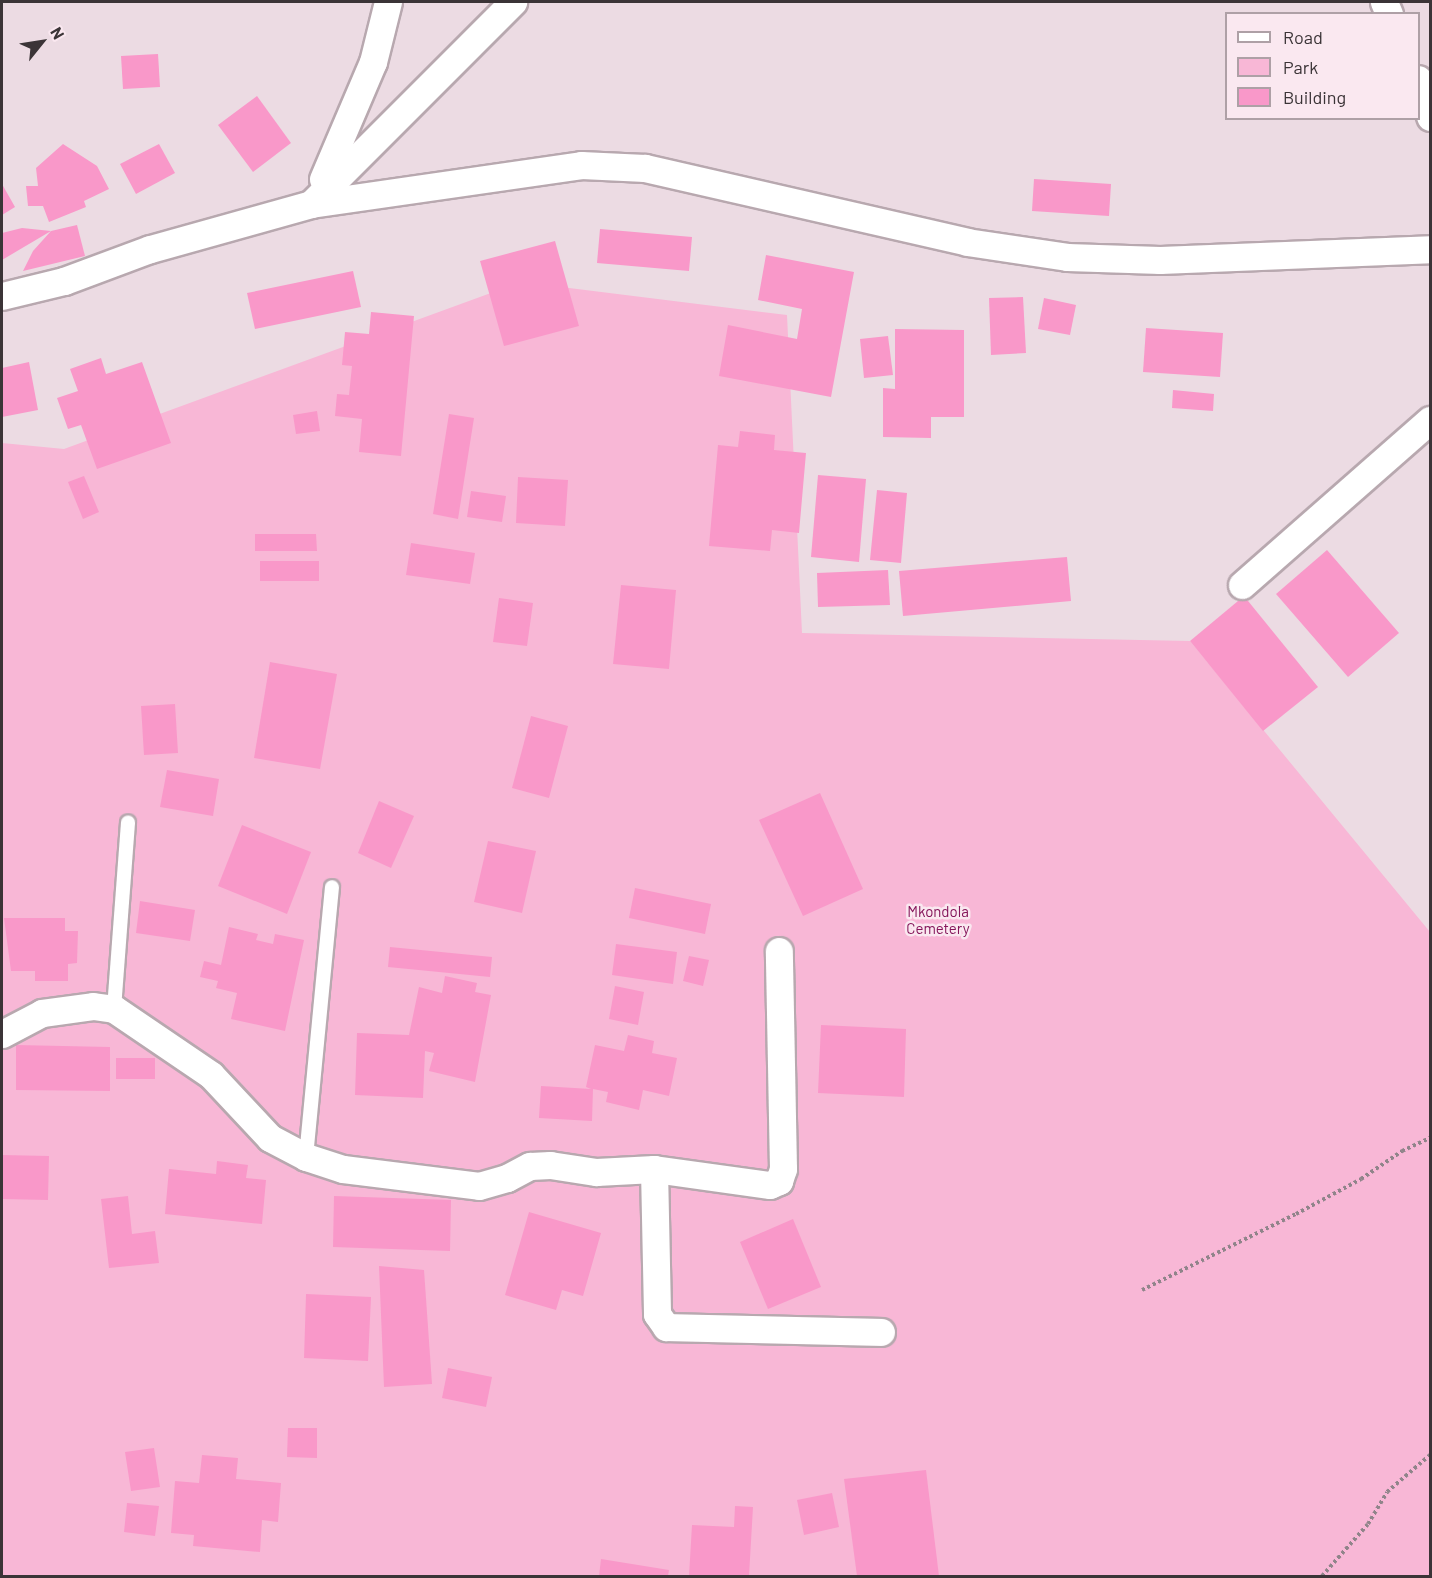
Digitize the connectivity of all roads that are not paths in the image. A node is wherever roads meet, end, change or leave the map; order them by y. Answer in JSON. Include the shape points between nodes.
{"nodes":[{"id":1,"x":388,"y":2,"type":"edge"},
{"id":2,"x":513,"y":2,"type":"edge"},
{"id":3,"x":1420,"y":82,"type":"edge"},
{"id":4,"x":1431,"y":117,"type":"edge"},
{"id":5,"x":311,"y":204,"type":"junction"},
{"id":6,"x":1431,"y":249,"type":"edge"},
{"id":7,"x":2,"y":296,"type":"edge"},
{"id":8,"x":1431,"y":420,"type":"edge"},
{"id":9,"x":1242,"y":585,"type":"dead end"},
{"id":10,"x":129,"y":823,"type":"dead end"},
{"id":11,"x":332,"y":887,"type":"dead end"},
{"id":12,"x":779,"y":951,"type":"dead end"},
{"id":13,"x":114,"y":1009,"type":"junction"},
{"id":14,"x":2,"y":1034,"type":"edge"},
{"id":15,"x":306,"y":1157,"type":"junction"},
{"id":16,"x":654,"y":1169,"type":"junction"},
{"id":17,"x":881,"y":1332,"type":"dead end"}],
"edges":[{"from":1,"to":5,"type":"street","via":[[373,62],[342,142]]},
{"from":2,"to":5,"type":"street"},
{"from":3,"to":4,"type":"street"},
{"from":5,"to":6,"type":"street","via":[[581,165],[645,168],[967,242],[1067,257],[1182,260]]},
{"from":5,"to":7,"type":"street","via":[[150,249],[64,281]]},
{"from":8,"to":9,"type":"street"},
{"from":10,"to":13,"type":"lane"},
{"from":11,"to":15,"type":"lane"},
{"from":12,"to":16,"type":"street","via":[[783,1169],[779,1181],[770,1185]]},
{"from":13,"to":14,"type":"street","via":[[93,1006],[42,1013]]},
{"from":13,"to":15,"type":"street","via":[[211,1075],[270,1138]]},
{"from":15,"to":16,"type":"street","via":[[343,1169],[479,1186],[530,1166],[596,1172]]},
{"from":16,"to":17,"type":"street","via":[[657,1314],[666,1327]]}]}
